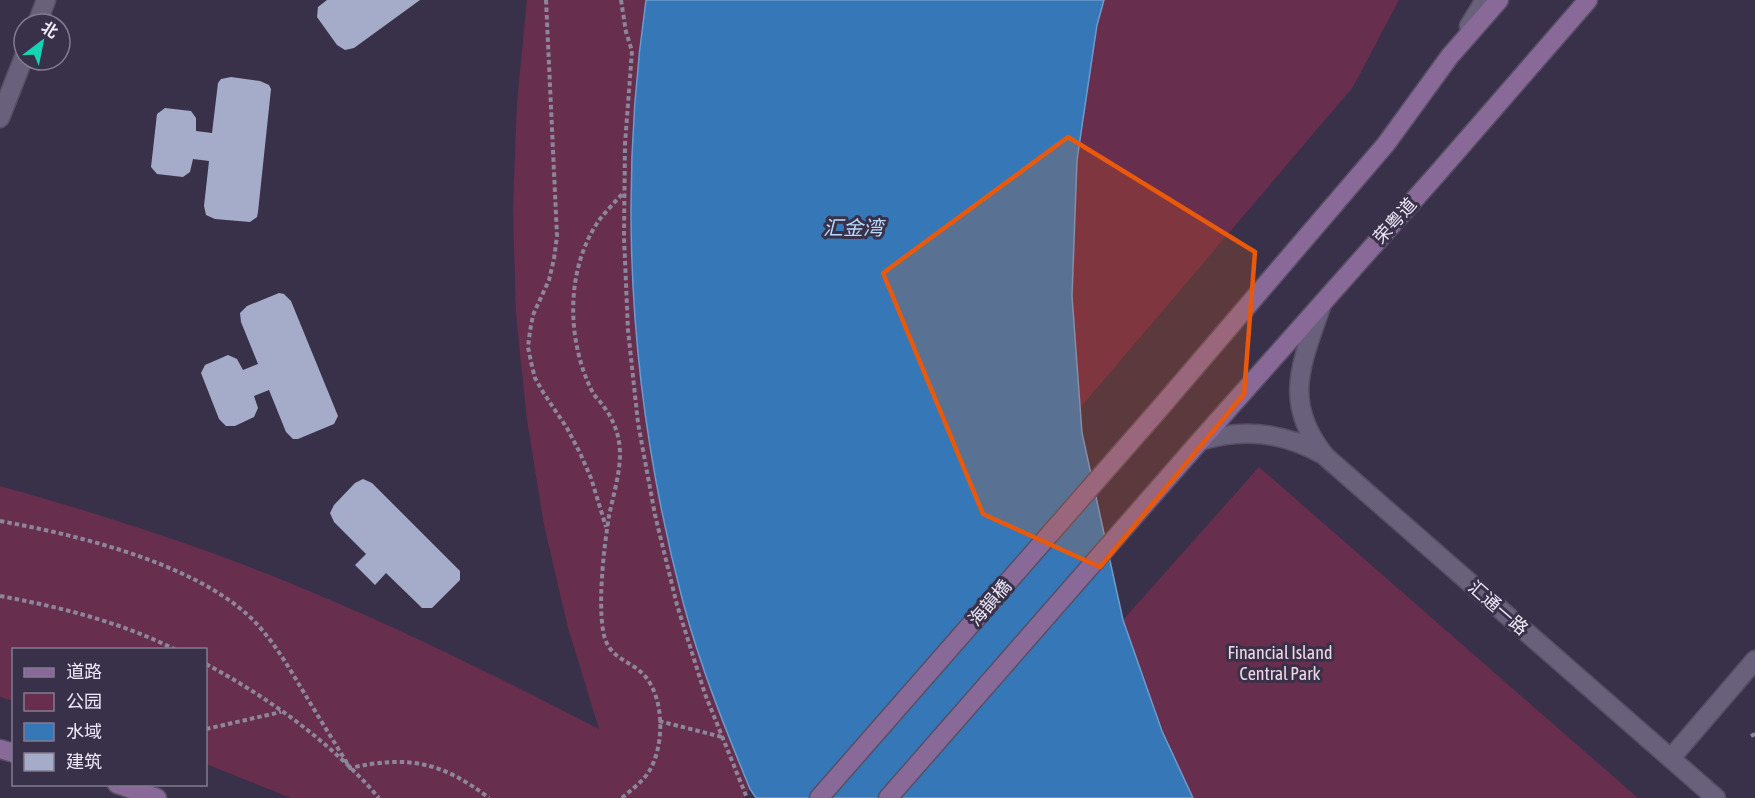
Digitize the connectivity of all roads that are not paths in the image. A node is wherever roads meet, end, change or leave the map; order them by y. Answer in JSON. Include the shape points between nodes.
{"nodes":[{"id":1,"x":1485,"y":0,"type":"edge"},
{"id":2,"x":1499,"y":0,"type":"edge"},
{"id":3,"x":1588,"y":0,"type":"edge"},
{"id":4,"x":1450,"y":56,"type":"junction"},
{"id":5,"x":18,"y":72,"type":"edge"},
{"id":6,"x":0,"y":118,"type":"edge"},
{"id":7,"x":1323,"y":303,"type":"junction"},
{"id":8,"x":1200,"y":441,"type":"junction"},
{"id":9,"x":1326,"y":457,"type":"junction"},
{"id":10,"x":1755,"y":660,"type":"edge"},
{"id":11,"x":1671,"y":758,"type":"junction"},
{"id":12,"x":123,"y":786,"type":"edge"},
{"id":13,"x":157,"y":798,"type":"edge"},
{"id":14,"x":819,"y":798,"type":"edge"},
{"id":15,"x":888,"y":798,"type":"edge"},
{"id":16,"x":1716,"y":798,"type":"edge"}],
"edges":[{"from":1,"to":4,"type":"street"},
{"from":2,"to":4,"type":"main road"},
{"from":3,"to":7,"type":"main road","name":"荣粤道"},
{"from":4,"to":14,"type":"main road","name":"海韻橋","via":[[1386,144]]},
{"from":5,"to":6,"type":"street"},
{"from":7,"to":8,"type":"main road","name":"荣粤道"},
{"from":7,"to":9,"type":"street","via":[[1301,365],[1299,398],[1307,430]]},
{"from":8,"to":9,"type":"street","via":[[1221,435],[1265,434],[1286,438]]},
{"from":8,"to":15,"type":"main road"},
{"from":9,"to":11,"type":"street","name":"汇通一路"},
{"from":10,"to":11,"type":"street"},
{"from":11,"to":16,"type":"street","name":"汇通一路"},
{"from":12,"to":13,"type":"main road"}]}
